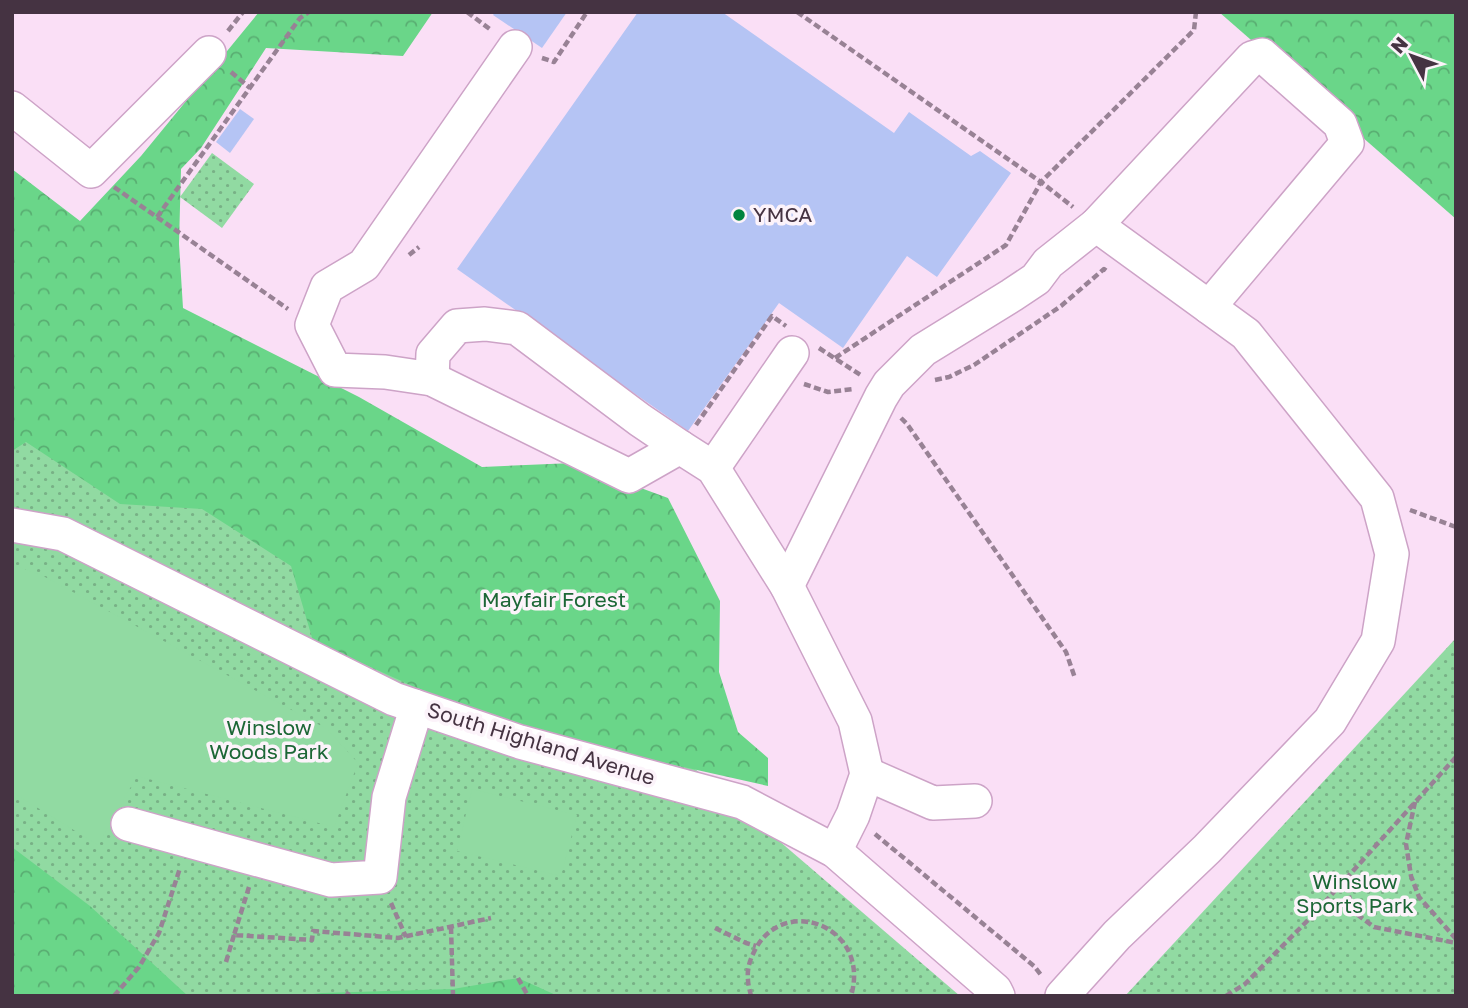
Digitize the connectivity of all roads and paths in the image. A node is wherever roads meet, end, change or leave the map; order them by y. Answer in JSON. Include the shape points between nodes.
{"nodes":[{"id":1,"x":293,"y":12,"type":"edge"},
{"id":2,"x":309,"y":12,"type":"edge"},
{"id":3,"x":587,"y":12,"type":"edge"},
{"id":4,"x":797,"y":12,"type":"edge"},
{"id":5,"x":1196,"y":12,"type":"edge"},
{"id":6,"x":300,"y":19,"type":"junction"},
{"id":7,"x":514,"y":47,"type":"dead end"},
{"id":8,"x":209,"y":53,"type":"dead end"},
{"id":9,"x":554,"y":62,"type":"dead end"},
{"id":10,"x":12,"y":108,"type":"edge"},
{"id":11,"x":91,"y":171,"type":"junction"},
{"id":12,"x":1041,"y":182,"type":"junction"},
{"id":13,"x":157,"y":217,"type":"junction"},
{"id":14,"x":1096,"y":225,"type":"junction"},
{"id":15,"x":1116,"y":277,"type":"dead end"},
{"id":16,"x":1209,"y":307,"type":"junction"},
{"id":17,"x":312,"y":325,"type":"junction"},
{"id":18,"x":800,"y":352,"type":"junction"},
{"id":19,"x":835,"y":358,"type":"junction"},
{"id":20,"x":432,"y":379,"type":"junction"},
{"id":21,"x":885,"y":391,"type":"junction"},
{"id":22,"x":680,"y":447,"type":"junction"},
{"id":23,"x":713,"y":468,"type":"junction"},
{"id":24,"x":1377,"y":498,"type":"junction"},
{"id":25,"x":12,"y":525,"type":"edge"},
{"id":26,"x":1456,"y":527,"type":"edge"},
{"id":27,"x":787,"y":586,"type":"junction"},
{"id":28,"x":1074,"y":678,"type":"dead end"},
{"id":29,"x":414,"y":706,"type":"junction"},
{"id":30,"x":1456,"y":757,"type":"edge"},
{"id":31,"x":867,"y":774,"type":"junction"},
{"id":32,"x":975,"y":801,"type":"dead end"},
{"id":33,"x":1415,"y":801,"type":"junction"},
{"id":34,"x":853,"y":815,"type":"junction"},
{"id":35,"x":128,"y":824,"type":"dead end"},
{"id":36,"x":187,"y":841,"type":"junction"},
{"id":37,"x":835,"y":851,"type":"junction"},
{"id":38,"x":257,"y":859,"type":"junction"},
{"id":39,"x":1350,"y":874,"type":"junction"},
{"id":40,"x":380,"y":877,"type":"junction"},
{"id":41,"x":491,"y":918,"type":"dead end"},
{"id":42,"x":451,"y":927,"type":"junction"},
{"id":43,"x":715,"y":928,"type":"dead end"},
{"id":44,"x":234,"y":935,"type":"junction"},
{"id":45,"x":406,"y":937,"type":"junction"},
{"id":46,"x":1456,"y":941,"type":"edge"},
{"id":47,"x":756,"y":946,"type":"junction"},
{"id":48,"x":226,"y":962,"type":"dead end"},
{"id":49,"x":518,"y":978,"type":"dead end"},
{"id":50,"x":1052,"y":986,"type":"edge"},
{"id":51,"x":114,"y":996,"type":"edge"},
{"id":52,"x":453,"y":996,"type":"edge"},
{"id":53,"x":528,"y":996,"type":"edge"},
{"id":54,"x":751,"y":996,"type":"edge"},
{"id":55,"x":850,"y":996,"type":"edge"},
{"id":56,"x":998,"y":996,"type":"edge"},
{"id":57,"x":1226,"y":996,"type":"edge"}],
"edges":[{"from":1,"to":6,"type":"path"},
{"from":2,"to":6,"type":"path"},
{"from":3,"to":9,"type":"path"},
{"from":4,"to":12,"type":"path"},
{"from":5,"to":12,"type":"path","via":[[1194,30]]},
{"from":6,"to":13,"type":"path"},
{"from":7,"to":17,"type":"street","via":[[364,265],[327,287]]},
{"from":8,"to":11,"type":"street"},
{"from":10,"to":11,"type":"street"},
{"from":11,"to":13,"type":"path"},
{"from":12,"to":14,"type":"path"},
{"from":12,"to":19,"type":"path","via":[[1006,245]]},
{"from":13,"to":17,"type":"path"},
{"from":14,"to":16,"type":"street"},
{"from":14,"to":16,"type":"street","via":[[1252,58],[1262,55],[1340,124],[1347,143]]},
{"from":14,"to":21,"type":"street","via":[[1048,263],[1036,279],[923,350]]},
{"from":15,"to":21,"type":"path","via":[[1104,269],[1060,306],[974,365],[949,377]]},
{"from":16,"to":24,"type":"street","via":[[1246,334]]},
{"from":17,"to":20,"type":"street","via":[[335,370]]},
{"from":18,"to":19,"type":"path"},
{"from":18,"to":21,"type":"path","via":[[828,392]]},
{"from":18,"to":22,"type":"path","via":[[772,316]]},
{"from":18,"to":23,"type":"street"},
{"from":19,"to":21,"type":"path"},
{"from":20,"to":22,"type":"street","via":[[629,476]]},
{"from":20,"to":22,"type":"street","via":[[433,354],[457,326],[517,328]]},
{"from":21,"to":27,"type":"street"},
{"from":21,"to":28,"type":"path","via":[[1066,652]]},
{"from":22,"to":23,"type":"street"},
{"from":23,"to":27,"type":"street"},
{"from":24,"to":26,"type":"path"},
{"from":24,"to":50,"type":"street","via":[[1392,554],[1378,641],[1330,721],[1117,935]]},
{"from":25,"to":29,"type":"street","name":"South Highland Avenue","via":[[63,534]]},
{"from":27,"to":31,"type":"street","via":[[855,721]]},
{"from":29,"to":37,"type":"street","name":"South Highland Avenue","via":[[520,742],[742,802]]},
{"from":29,"to":40,"type":"street","via":[[389,797]]},
{"from":30,"to":33,"type":"path"},
{"from":31,"to":32,"type":"street","via":[[933,803]]},
{"from":31,"to":34,"type":"street"},
{"from":33,"to":39,"type":"path"},
{"from":33,"to":46,"type":"path","via":[[1406,844],[1411,876],[1419,897]]},
{"from":34,"to":37,"type":"street"},
{"from":34,"to":50,"type":"path"},
{"from":35,"to":36,"type":"street"},
{"from":36,"to":38,"type":"street"},
{"from":36,"to":51,"type":"path","via":[[159,933],[139,968]]},
{"from":37,"to":56,"type":"street","name":"South Highland Avenue"},
{"from":38,"to":40,"type":"street","via":[[331,880]]},
{"from":38,"to":44,"type":"path"},
{"from":39,"to":46,"type":"path","via":[[1348,893],[1354,912],[1374,927]]},
{"from":39,"to":57,"type":"path","via":[[1245,984]]},
{"from":40,"to":45,"type":"path"},
{"from":41,"to":42,"type":"path"},
{"from":42,"to":45,"type":"path"},
{"from":42,"to":52,"type":"path"},
{"from":43,"to":47,"type":"path"},
{"from":44,"to":45,"type":"path","via":[[312,940],[313,931]]},
{"from":44,"to":48,"type":"path"},
{"from":47,"to":54,"type":"path","via":[[747,980]]},
{"from":47,"to":55,"type":"path","via":[[783,924],[818,924],[845,944],[853,960]]},
{"from":49,"to":53,"type":"path"}]}
